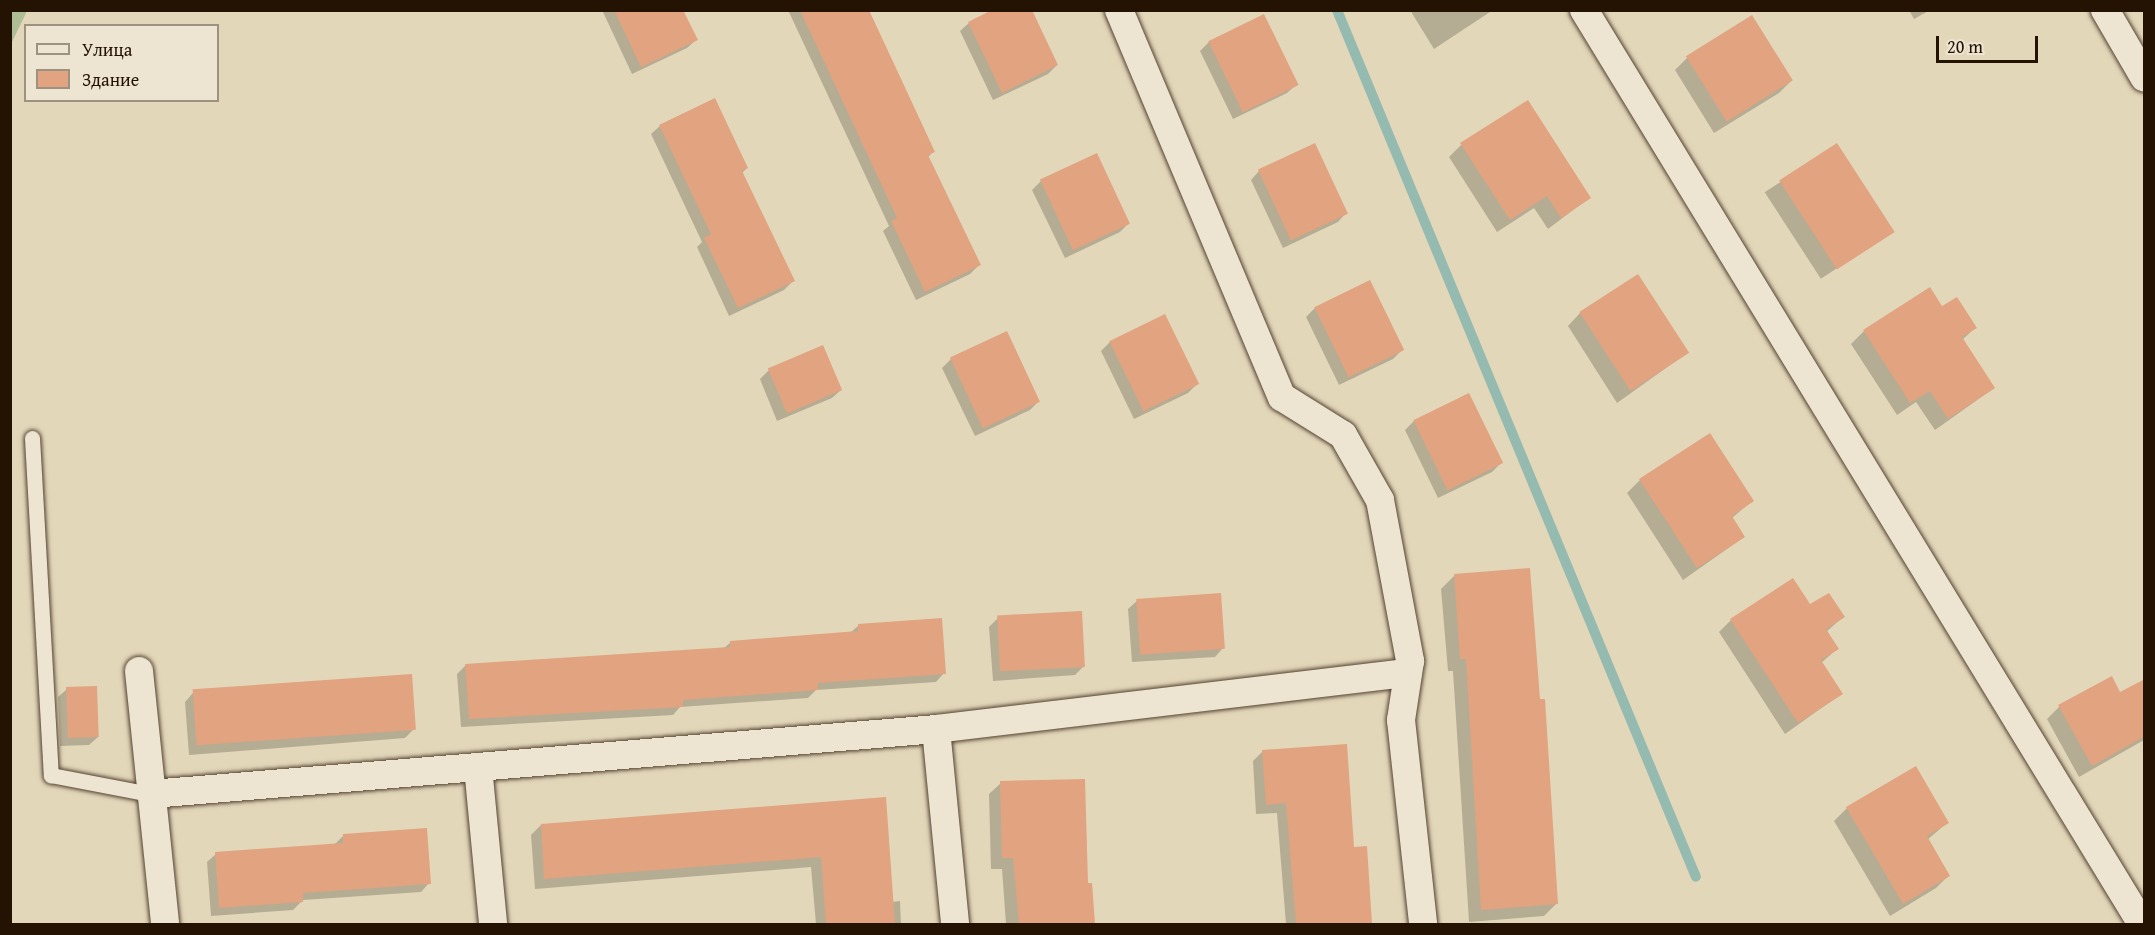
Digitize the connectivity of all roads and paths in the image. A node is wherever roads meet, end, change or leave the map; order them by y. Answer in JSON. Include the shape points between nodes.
{"nodes":[{"id":1,"x":1119,"y":10,"type":"edge"},
{"id":2,"x":1584,"y":10,"type":"edge"},
{"id":3,"x":2105,"y":10,"type":"edge"},
{"id":4,"x":2145,"y":77,"type":"edge"},
{"id":5,"x":32,"y":438,"type":"dead end"},
{"id":6,"x":139,"y":671,"type":"dead end"},
{"id":7,"x":1408,"y":673,"type":"junction"},
{"id":8,"x":936,"y":729,"type":"junction"},
{"id":9,"x":478,"y":767,"type":"junction"},
{"id":10,"x":151,"y":794,"type":"junction"},
{"id":11,"x":165,"y":924,"type":"edge"},
{"id":12,"x":493,"y":924,"type":"edge"},
{"id":13,"x":955,"y":924,"type":"edge"},
{"id":14,"x":1423,"y":924,"type":"edge"},
{"id":15,"x":2143,"y":924,"type":"edge"}],
"edges":[{"from":1,"to":7,"type":"street","via":[[1282,397],[1343,435],[1380,500],[1410,661]]},
{"from":2,"to":15,"type":"street"},
{"from":3,"to":4,"type":"street"},
{"from":5,"to":10,"type":"lane","via":[[51,775]]},
{"from":6,"to":10,"type":"street"},
{"from":7,"to":8,"type":"street"},
{"from":7,"to":14,"type":"street","via":[[1401,720]]},
{"from":8,"to":9,"type":"street"},
{"from":8,"to":13,"type":"street"},
{"from":9,"to":10,"type":"street"},
{"from":9,"to":12,"type":"street"},
{"from":10,"to":11,"type":"street"}]}
